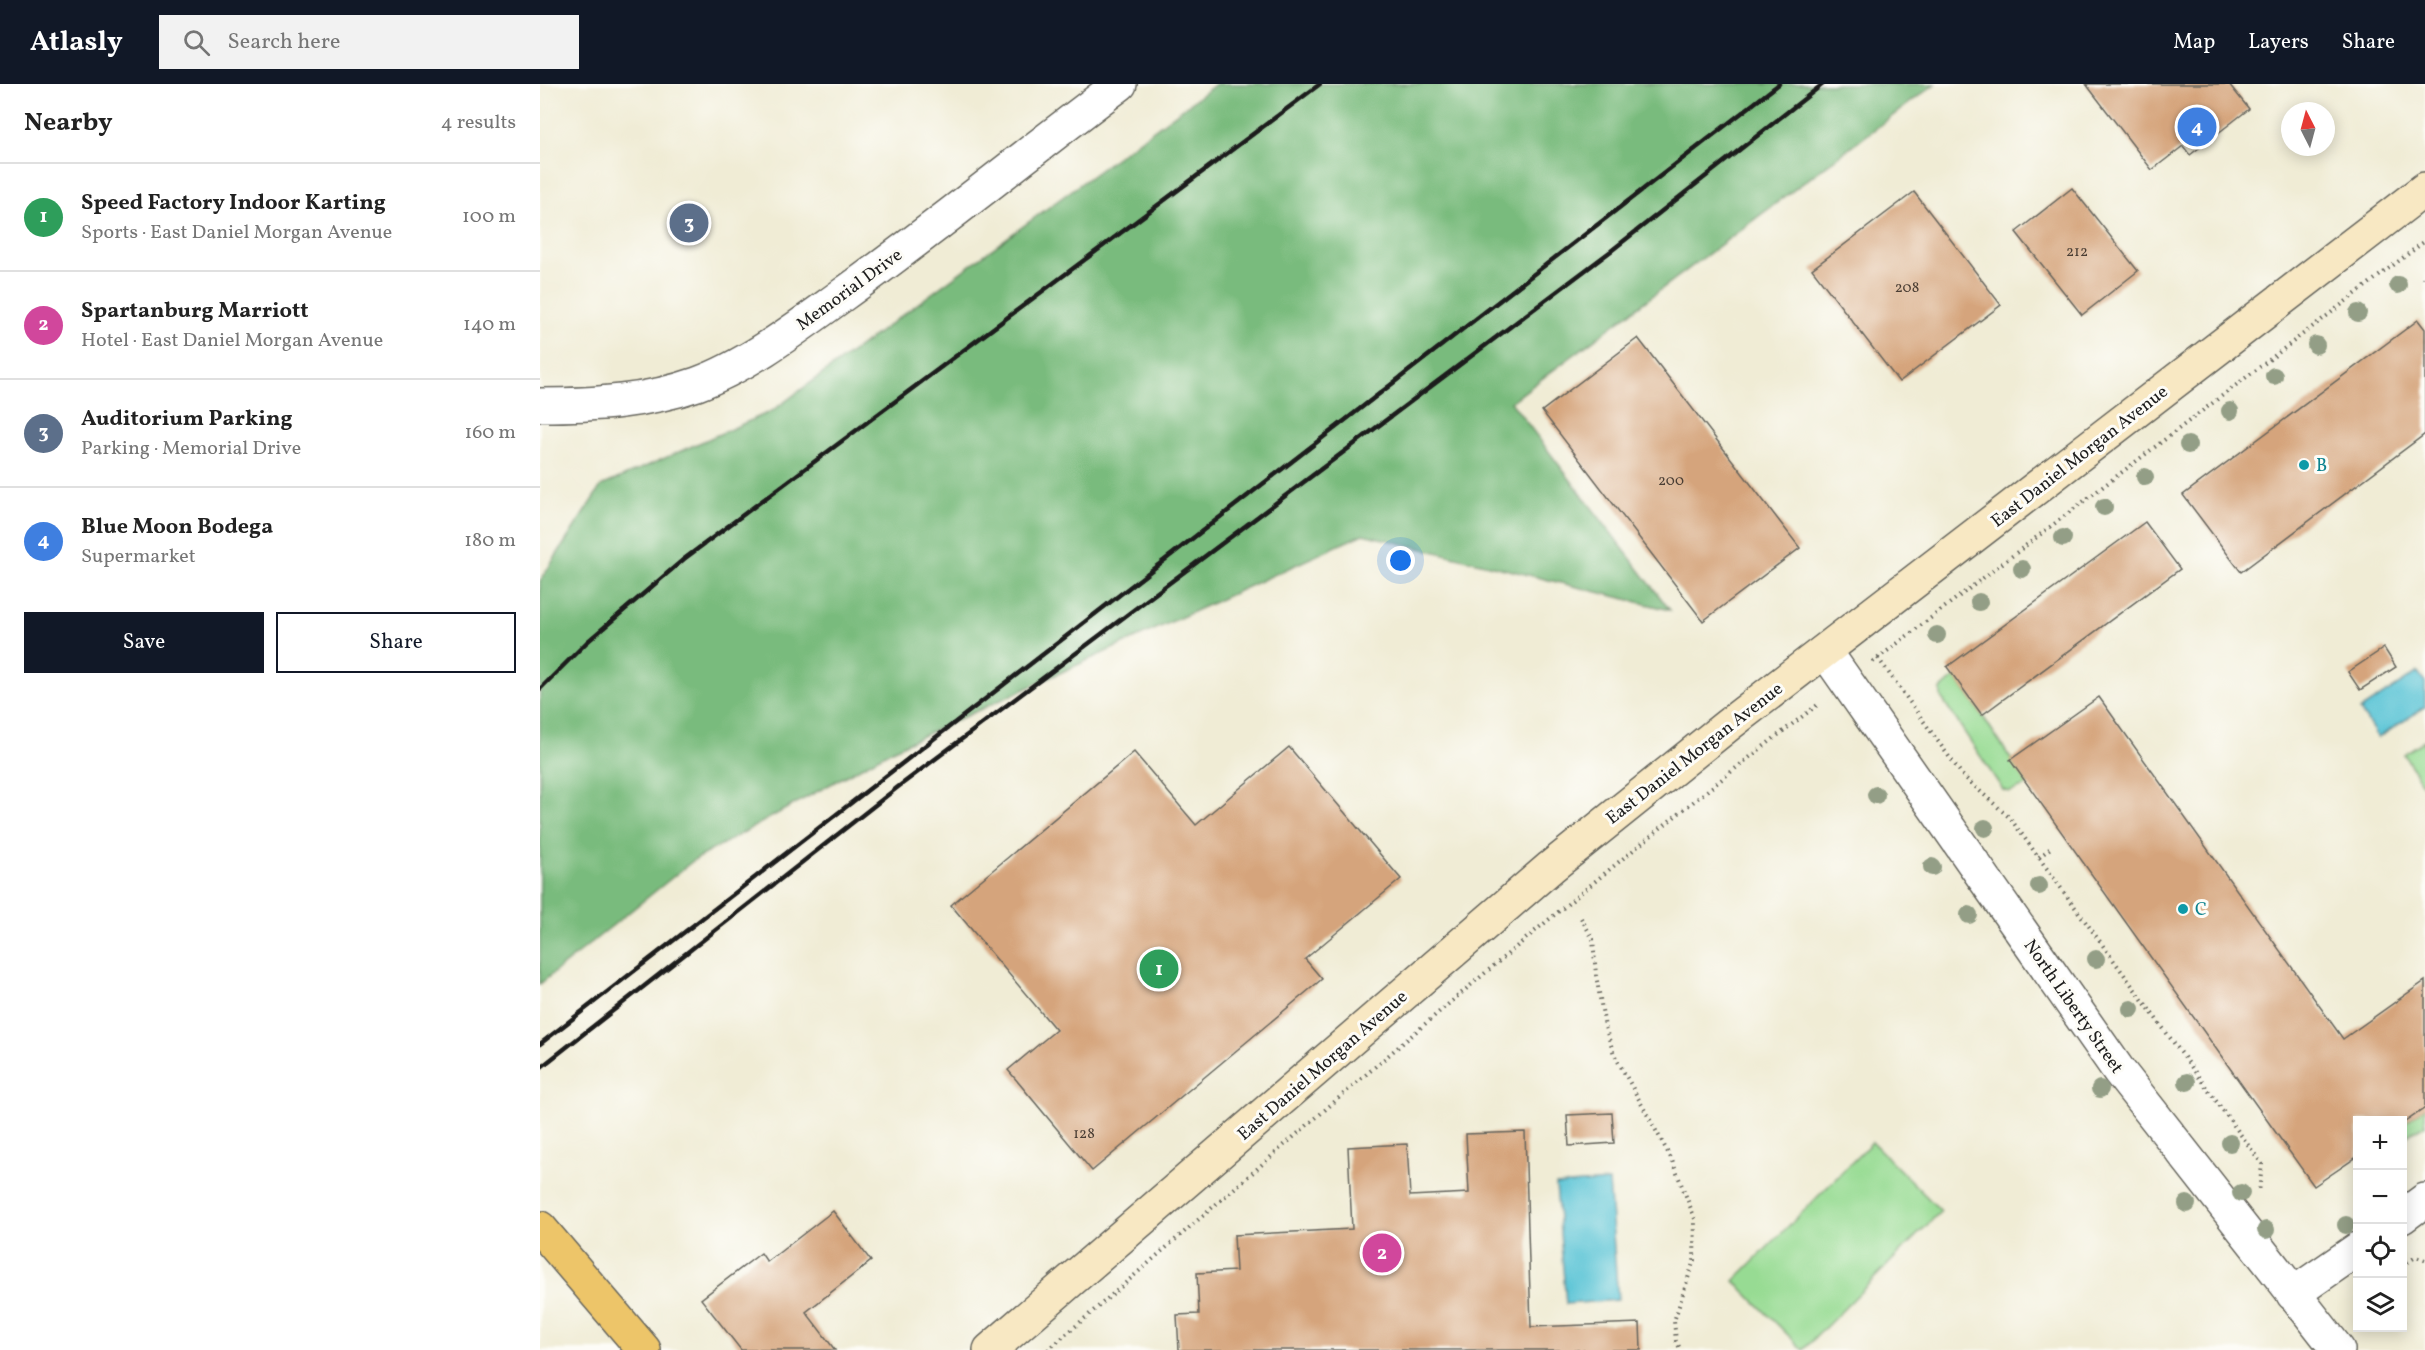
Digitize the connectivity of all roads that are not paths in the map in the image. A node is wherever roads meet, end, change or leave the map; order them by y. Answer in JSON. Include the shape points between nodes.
{"nodes":[{"id":1,"x":1120,"y":84,"type":"edge"},
{"id":2,"x":2425,"y":189,"type":"edge"},
{"id":3,"x":540,"y":405,"type":"edge"},
{"id":4,"x":1825,"y":651,"type":"junction"},
{"id":5,"x":2425,"y":1200,"type":"edge"},
{"id":6,"x":2407,"y":1213,"type":"edge"},
{"id":7,"x":540,"y":1228,"type":"edge"},
{"id":8,"x":2353,"y":1252,"type":"edge"},
{"id":9,"x":2293,"y":1294,"type":"junction"},
{"id":10,"x":644,"y":1350,"type":"edge"},
{"id":11,"x":990,"y":1350,"type":"edge"},
{"id":12,"x":2338,"y":1350,"type":"edge"}],
"edges":[{"from":1,"to":3,"type":"street","name":"Memorial Drive","via":[[883,266],[734,367],[662,395],[612,403]]},
{"from":2,"to":4,"type":"main road","name":"East Daniel Morgan Avenue"},
{"from":4,"to":9,"type":"street","name":"North Liberty Street","via":[[2119,1071]]},
{"from":4,"to":11,"type":"main road","name":"East Daniel Morgan Avenue","via":[[1551,867]]},
{"from":5,"to":6,"type":"street"},
{"from":7,"to":10,"type":"main road"},
{"from":8,"to":9,"type":"street"},
{"from":9,"to":12,"type":"street","name":"North Liberty Street"}]}
